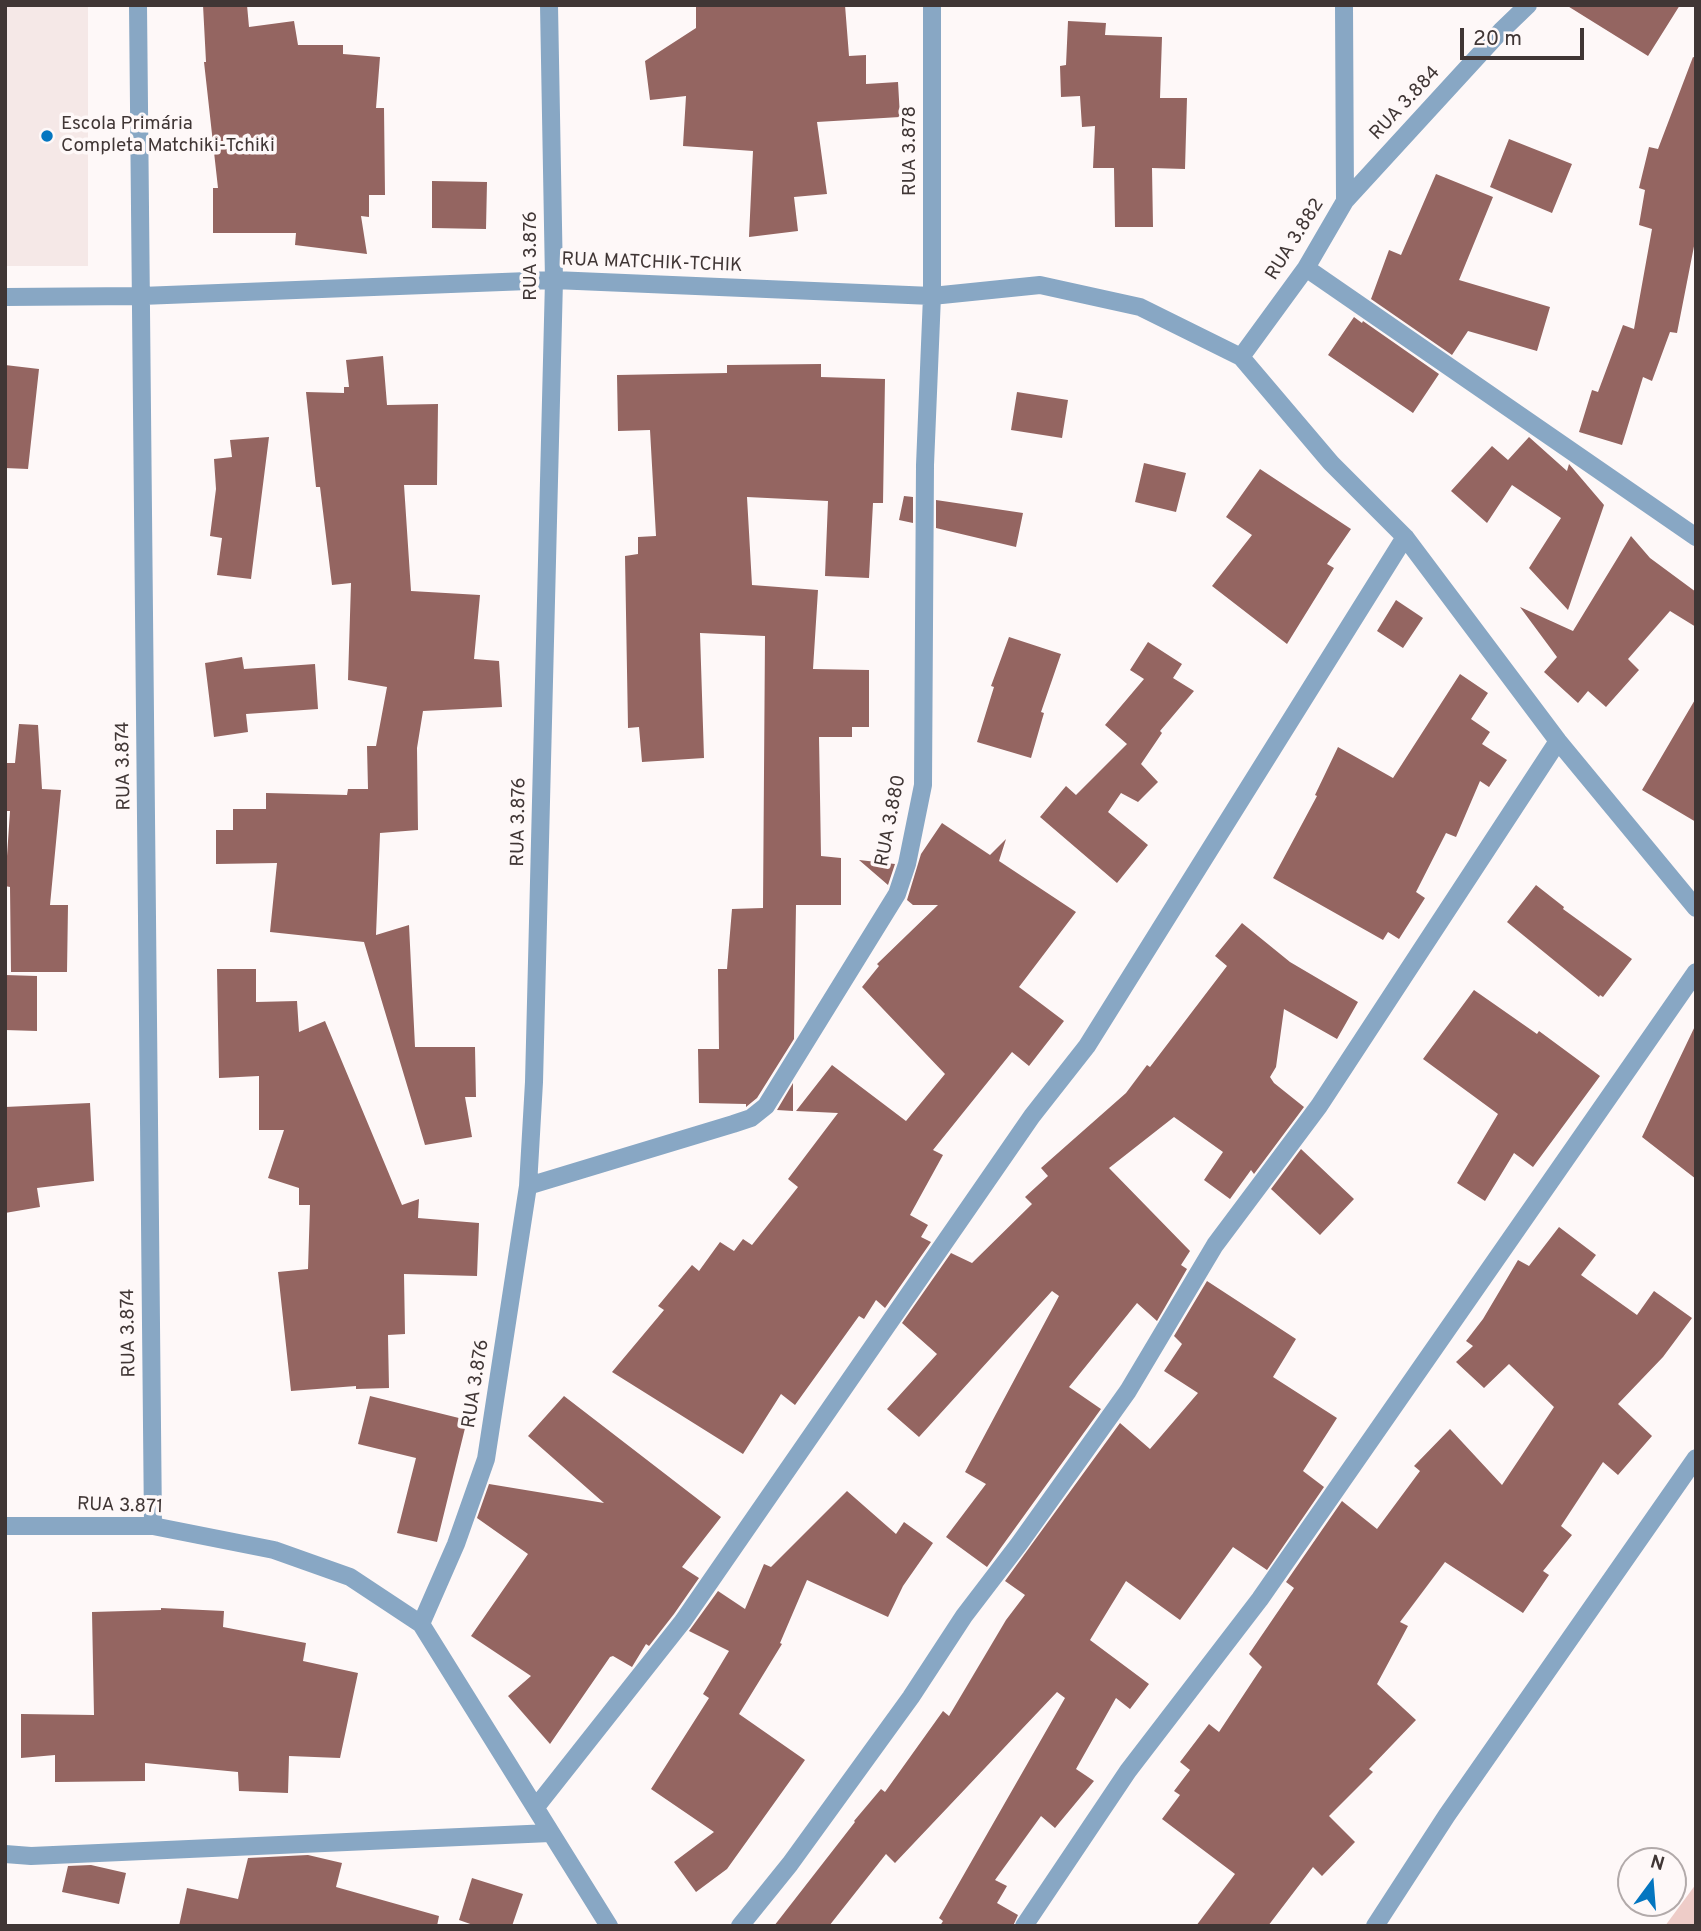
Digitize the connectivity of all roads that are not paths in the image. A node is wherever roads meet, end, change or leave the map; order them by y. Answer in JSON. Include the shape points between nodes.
{"nodes":[{"id":1,"x":138,"y":5,"type":"edge"},
{"id":2,"x":549,"y":5,"type":"edge"},
{"id":3,"x":932,"y":5,"type":"edge"},
{"id":4,"x":1344,"y":5,"type":"edge"},
{"id":5,"x":1528,"y":5,"type":"edge"},
{"id":6,"x":1345,"y":201,"type":"junction"},
{"id":7,"x":1306,"y":268,"type":"junction"},
{"id":8,"x":554,"y":281,"type":"junction"},
{"id":9,"x":141,"y":296,"type":"junction"},
{"id":10,"x":932,"y":296,"type":"junction"},
{"id":11,"x":5,"y":297,"type":"edge"},
{"id":12,"x":1241,"y":357,"type":"junction"},
{"id":13,"x":1405,"y":537,"type":"junction"},
{"id":14,"x":1696,"y":537,"type":"edge"},
{"id":15,"x":1558,"y":741,"type":"junction"},
{"id":16,"x":1696,"y":908,"type":"edge"},
{"id":17,"x":1696,"y":972,"type":"edge"},
{"id":18,"x":528,"y":1186,"type":"junction"},
{"id":19,"x":1696,"y":1458,"type":"edge"},
{"id":20,"x":5,"y":1526,"type":"edge"},
{"id":21,"x":153,"y":1526,"type":"junction"},
{"id":22,"x":421,"y":1624,"type":"junction"},
{"id":23,"x":536,"y":1807,"type":"junction"},
{"id":24,"x":550,"y":1833,"type":"junction"},
{"id":25,"x":5,"y":1854,"type":"edge"},
{"id":26,"x":609,"y":1926,"type":"edge"},
{"id":27,"x":740,"y":1926,"type":"edge"},
{"id":28,"x":1024,"y":1926,"type":"edge"},
{"id":29,"x":1375,"y":1926,"type":"edge"}],
"edges":[{"from":1,"to":9,"type":"street","name":"RUA 3.874"},
{"from":2,"to":8,"type":"street","name":"RUA 3.876"},
{"from":3,"to":10,"type":"street","name":"RUA 3.878"},
{"from":4,"to":6,"type":"street","name":"RUA 3.882"},
{"from":5,"to":6,"type":"street","name":"RUA 3.884"},
{"from":6,"to":7,"type":"street","name":"RUA 3.882"},
{"from":7,"to":12,"type":"street","name":"RUA 3.882"},
{"from":7,"to":14,"type":"street"},
{"from":8,"to":9,"type":"street","name":"RUA MATCHIK-TCHIK"},
{"from":8,"to":10,"type":"street","name":"RUA MATCHIK-TCHIK"},
{"from":8,"to":18,"type":"street","name":"RUA 3.876"},
{"from":9,"to":11,"type":"street","name":"RUA MATCHIK-TCHIK"},
{"from":9,"to":21,"type":"street","name":"RUA 3.874"},
{"from":10,"to":12,"type":"street","name":"RUA MATCHIK-TCHIK","via":[[1040,285],[1140,307]]},
{"from":10,"to":18,"type":"street","name":"RUA 3.880","via":[[925,465],[923,785],[897,894],[766,1106],[751,1118]]},
{"from":12,"to":13,"type":"street","via":[[1331,463]]},
{"from":13,"to":15,"type":"street"},
{"from":13,"to":23,"type":"street","via":[[1087,1046],[1032,1116],[683,1621]]},
{"from":15,"to":16,"type":"street"},
{"from":15,"to":27,"type":"street","via":[[1319,1106],[1215,1245],[1128,1391],[790,1864]]},
{"from":17,"to":28,"type":"street","via":[[1259,1599],[1128,1771]]},
{"from":18,"to":22,"type":"street","name":"RUA 3.876","via":[[486,1460]]},
{"from":19,"to":29,"type":"street"},
{"from":20,"to":21,"type":"street","name":"RUA 3.871"},
{"from":21,"to":22,"type":"street","name":"RUA 3.871","via":[[274,1550],[350,1577]]},
{"from":22,"to":23,"type":"street"},
{"from":23,"to":24,"type":"street"},
{"from":24,"to":25,"type":"street"},
{"from":24,"to":26,"type":"street"}]}
